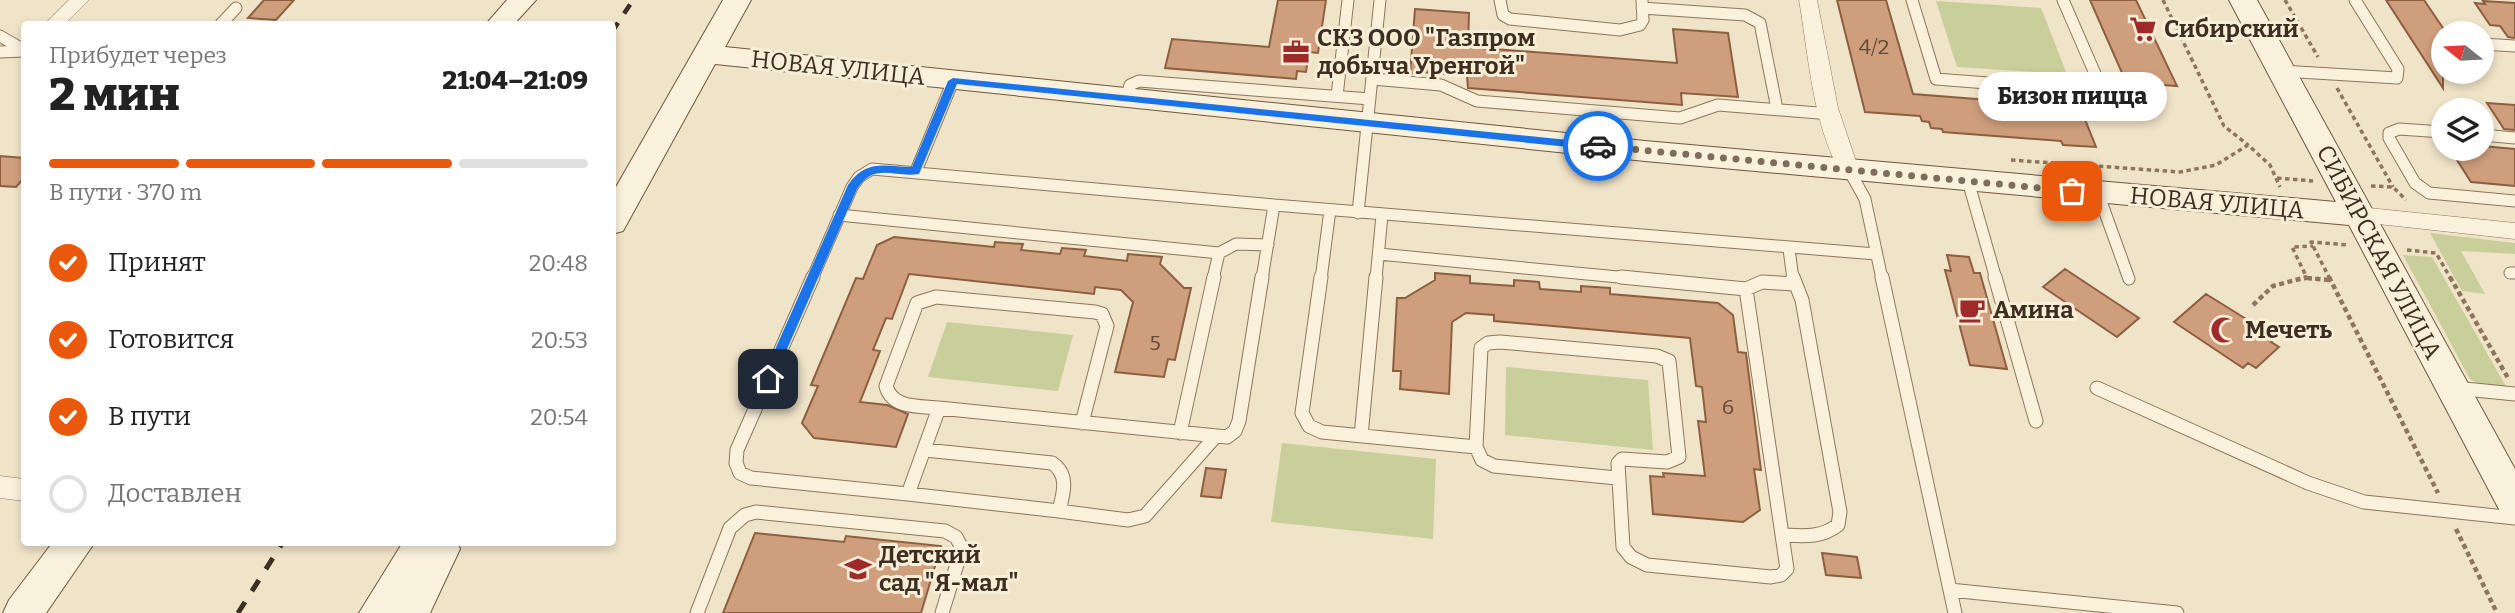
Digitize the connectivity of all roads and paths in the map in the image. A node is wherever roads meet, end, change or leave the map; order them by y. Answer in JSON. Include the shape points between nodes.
{"nodes":[{"id":1,"x":80,"y":0,"type":"edge"},
{"id":2,"x":522,"y":0,"type":"edge"},
{"id":3,"x":737,"y":0,"type":"edge"},
{"id":4,"x":1348,"y":0,"type":"edge"},
{"id":5,"x":1380,"y":0,"type":"edge"},
{"id":6,"x":1500,"y":0,"type":"edge"},
{"id":7,"x":1808,"y":0,"type":"edge"},
{"id":8,"x":1912,"y":0,"type":"edge"},
{"id":9,"x":2063,"y":0,"type":"edge"},
{"id":10,"x":2163,"y":0,"type":"edge"},
{"id":11,"x":2243,"y":0,"type":"edge"},
{"id":12,"x":2285,"y":0,"type":"edge"},
{"id":13,"x":2355,"y":0,"type":"edge"},
{"id":14,"x":1642,"y":4,"type":"edge"},
{"id":15,"x":236,"y":8,"type":"dead end"},
{"id":16,"x":57,"y":21,"type":"edge"},
{"id":17,"x":224,"y":21,"type":"edge"},
{"id":18,"x":502,"y":21,"type":"edge"},
{"id":19,"x":0,"y":36,"type":"edge"},
{"id":20,"x":2494,"y":45,"type":"edge"},
{"id":21,"x":2515,"y":46,"type":"edge"},
{"id":22,"x":21,"y":48,"type":"edge"},
{"id":23,"x":21,"y":50,"type":"edge"},
{"id":24,"x":0,"y":52,"type":"edge"},
{"id":25,"x":708,"y":54,"type":"junction"},
{"id":26,"x":2282,"y":71,"type":"junction"},
{"id":27,"x":2329,"y":75,"type":"junction"},
{"id":28,"x":1372,"y":79,"type":"junction"},
{"id":29,"x":953,"y":81,"type":"junction"},
{"id":30,"x":1337,"y":96,"type":"junction"},
{"id":31,"x":1126,"y":99,"type":"junction"},
{"id":32,"x":1777,"y":110,"type":"junction"},
{"id":33,"x":1369,"y":111,"type":"junction"},
{"id":34,"x":1831,"y":114,"type":"junction"},
{"id":35,"x":2431,"y":131,"type":"edge"},
{"id":36,"x":2494,"y":136,"type":"edge"},
{"id":37,"x":2515,"y":138,"type":"edge"},
{"id":38,"x":2248,"y":145,"type":"junction"},
{"id":39,"x":1999,"y":159,"type":"dead end"},
{"id":40,"x":1849,"y":170,"type":"junction"},
{"id":41,"x":916,"y":171,"type":"junction"},
{"id":42,"x":1968,"y":181,"type":"junction"},
{"id":43,"x":2393,"y":187,"type":"dead end"},
{"id":44,"x":2098,"y":193,"type":"junction"},
{"id":45,"x":2515,"y":201,"type":"edge"},
{"id":46,"x":1274,"y":205,"type":"junction"},
{"id":47,"x":2290,"y":209,"type":"junction"},
{"id":48,"x":1330,"y":210,"type":"junction"},
{"id":49,"x":1358,"y":213,"type":"junction"},
{"id":50,"x":839,"y":215,"type":"junction"},
{"id":51,"x":1382,"y":215,"type":"junction"},
{"id":52,"x":2359,"y":215,"type":"junction"},
{"id":53,"x":616,"y":216,"type":"edge"},
{"id":54,"x":2515,"y":231,"type":"edge"},
{"id":55,"x":1268,"y":245,"type":"junction"},
{"id":56,"x":2313,"y":246,"type":"dead end"},
{"id":57,"x":1789,"y":249,"type":"junction"},
{"id":58,"x":1219,"y":253,"type":"junction"},
{"id":59,"x":1379,"y":254,"type":"junction"},
{"id":60,"x":1876,"y":254,"type":"junction"},
{"id":61,"x":2307,"y":278,"type":"junction"},
{"id":62,"x":2129,"y":279,"type":"dead end"},
{"id":63,"x":2330,"y":280,"type":"dead end"},
{"id":64,"x":1794,"y":284,"type":"junction"},
{"id":65,"x":1746,"y":289,"type":"junction"},
{"id":66,"x":2253,"y":304,"type":"dead end"},
{"id":67,"x":2097,"y":388,"type":"dead end"},
{"id":68,"x":2451,"y":388,"type":"junction"},
{"id":69,"x":2515,"y":394,"type":"edge"},
{"id":70,"x":939,"y":408,"type":"junction"},
{"id":71,"x":2036,"y":421,"type":"dead end"},
{"id":72,"x":1082,"y":423,"type":"junction"},
{"id":73,"x":1181,"y":433,"type":"junction"},
{"id":74,"x":1361,"y":436,"type":"junction"},
{"id":75,"x":1215,"y":437,"type":"junction"},
{"id":76,"x":1476,"y":447,"type":"junction"},
{"id":77,"x":925,"y":450,"type":"junction"},
{"id":78,"x":1617,"y":478,"type":"junction"},
{"id":79,"x":0,"y":487,"type":"edge"},
{"id":80,"x":21,"y":490,"type":"edge"},
{"id":81,"x":908,"y":494,"type":"junction"},
{"id":82,"x":2515,"y":504,"type":"edge"},
{"id":83,"x":1059,"y":511,"type":"junction"},
{"id":84,"x":2515,"y":518,"type":"edge"},
{"id":85,"x":1784,"y":535,"type":"junction"},
{"id":86,"x":73,"y":546,"type":"edge"},
{"id":87,"x":421,"y":546,"type":"edge"},
{"id":88,"x":443,"y":546,"type":"edge"},
{"id":89,"x":1950,"y":590,"type":"junction"},
{"id":90,"x":23,"y":613,"type":"edge"},
{"id":91,"x":379,"y":613,"type":"edge"},
{"id":92,"x":410,"y":613,"type":"edge"},
{"id":93,"x":697,"y":613,"type":"edge"},
{"id":94,"x":942,"y":613,"type":"edge"},
{"id":95,"x":1955,"y":613,"type":"edge"},
{"id":96,"x":2177,"y":613,"type":"edge"}],
"edges":[{"from":1,"to":16,"type":"street"},
{"from":2,"to":18,"type":"main road"},
{"from":3,"to":25,"type":"main road"},
{"from":4,"to":30,"type":"lane"},
{"from":5,"to":28,"type":"lane"},
{"from":6,"to":14,"type":"lane","via":[[1503,15],[1518,22],[1620,30],[1640,25]]},
{"from":7,"to":34,"type":"street"},
{"from":8,"to":9,"type":"lane","via":[[1936,79],[2103,92]]},
{"from":10,"to":38,"type":"path","via":[[2224,126]]},
{"from":11,"to":26,"type":"main road","name":"СИБИРСКАЯ УЛИЦА"},
{"from":12,"to":27,"type":"path"},
{"from":13,"to":27,"type":"lane","via":[[2399,74],[2388,79]]},
{"from":14,"to":32,"type":"lane","via":[[1757,19]]},
{"from":15,"to":17,"type":"lane"},
{"from":19,"to":22,"type":"lane"},
{"from":20,"to":21,"type":"lane"},
{"from":23,"to":24,"type":"lane"},
{"from":25,"to":29,"type":"main road","name":"НОВАЯ УЛИЦА"},
{"from":25,"to":53,"type":"main road"},
{"from":26,"to":27,"type":"lane"},
{"from":26,"to":52,"type":"main road","name":"СИБИРСКАЯ УЛИЦА"},
{"from":27,"to":43,"type":"path"},
{"from":28,"to":32,"type":"lane","via":[[1441,85],[1477,101],[1681,118],[1718,105]]},
{"from":28,"to":33,"type":"lane"},
{"from":29,"to":31,"type":"main road","name":"НОВАЯ УЛИЦА"},
{"from":29,"to":41,"type":"lane"},
{"from":30,"to":31,"type":"lane","via":[[1139,80],[1130,85]]},
{"from":30,"to":33,"type":"lane"},
{"from":31,"to":33,"type":"main road","name":"НОВАЯ УЛИЦА"},
{"from":32,"to":34,"type":"lane"},
{"from":33,"to":40,"type":"main road","name":"НОВАЯ УЛИЦА"},
{"from":33,"to":49,"type":"lane"},
{"from":34,"to":40,"type":"street"},
{"from":35,"to":45,"type":"lane","via":[[2399,129],[2389,133],[2415,183],[2438,195]]},
{"from":36,"to":37,"type":"lane"},
{"from":38,"to":39,"type":"path","via":[[2206,170],[2180,172]]},
{"from":38,"to":47,"type":"path","via":[[2270,165]]},
{"from":40,"to":42,"type":"main road","name":"НОВАЯ УЛИЦА"},
{"from":40,"to":60,"type":"lane","via":[[1865,199]]},
{"from":41,"to":46,"type":"lane"},
{"from":41,"to":50,"type":"lane","via":[[872,169],[859,177]]},
{"from":42,"to":44,"type":"main road","name":"НОВАЯ УЛИЦА"},
{"from":42,"to":71,"type":"lane"},
{"from":44,"to":47,"type":"main road","name":"НОВАЯ УЛИЦА"},
{"from":44,"to":62,"type":"lane"},
{"from":46,"to":48,"type":"lane"},
{"from":46,"to":55,"type":"lane"},
{"from":47,"to":52,"type":"main road","name":"НОВАЯ УЛИЦА"},
{"from":48,"to":49,"type":"lane"},
{"from":48,"to":74,"type":"lane","via":[[1302,413],[1311,429]]},
{"from":49,"to":51,"type":"lane"},
{"from":50,"to":58,"type":"lane"},
{"from":50,"to":81,"type":"lane","via":[[737,450],[736,463],[740,473],[751,478]]},
{"from":51,"to":57,"type":"lane"},
{"from":51,"to":59,"type":"lane"},
{"from":52,"to":54,"type":"street","name":"НОВАЯ УЛИЦА"},
{"from":52,"to":68,"type":"main road","name":"СИБИРСКАЯ УЛИЦА"},
{"from":55,"to":58,"type":"lane","via":[[1236,244]]},
{"from":55,"to":75,"type":"lane","via":[[1239,421],[1227,437]]},
{"from":56,"to":61,"type":"path","via":[[2292,247]]},
{"from":57,"to":60,"type":"lane"},
{"from":57,"to":64,"type":"lane"},
{"from":58,"to":73,"type":"lane"},
{"from":59,"to":65,"type":"lane"},
{"from":59,"to":74,"type":"lane"},
{"from":60,"to":89,"type":"lane"},
{"from":61,"to":63,"type":"path"},
{"from":61,"to":66,"type":"path","via":[[2273,286]]},
{"from":64,"to":65,"type":"lane","via":[[1758,282]]},
{"from":64,"to":85,"type":"lane","via":[[1802,300],[1840,512],[1838,525],[1829,533],[1818,537]]},
{"from":65,"to":85,"type":"lane"},
{"from":67,"to":84,"type":"lane","via":[[2341,495],[2364,502]]},
{"from":68,"to":69,"type":"lane"},
{"from":68,"to":82,"type":"main road","name":"СИБИРСКАЯ УЛИЦА"},
{"from":70,"to":72,"type":"lane"},
{"from":70,"to":72,"type":"lane","via":[[901,404],[886,393],[917,303],[936,297],[1102,314],[1107,326]]},
{"from":70,"to":77,"type":"lane"},
{"from":72,"to":73,"type":"lane"},
{"from":73,"to":75,"type":"lane"},
{"from":74,"to":76,"type":"lane"},
{"from":75,"to":83,"type":"lane","via":[[1145,516],[1128,520]]},
{"from":76,"to":78,"type":"lane","via":[[1484,463],[1494,467]]},
{"from":76,"to":78,"type":"lane","via":[[1479,356],[1488,343],[1663,357],[1670,366],[1679,457],[1667,462],[1622,459]]},
{"from":77,"to":81,"type":"lane"},
{"from":77,"to":83,"type":"lane","via":[[1052,463],[1065,483]]},
{"from":78,"to":85,"type":"lane","via":[[1621,542],[1635,561],[1771,577],[1787,569]]},
{"from":79,"to":80,"type":"street"},
{"from":81,"to":83,"type":"lane"},
{"from":86,"to":90,"type":"main road"},
{"from":87,"to":91,"type":"main road"},
{"from":88,"to":92,"type":"main road"},
{"from":89,"to":95,"type":"lane"},
{"from":89,"to":96,"type":"lane"},
{"from":93,"to":94,"type":"lane","via":[[730,528],[744,515],[756,512],[953,534],[962,548]]}]}
